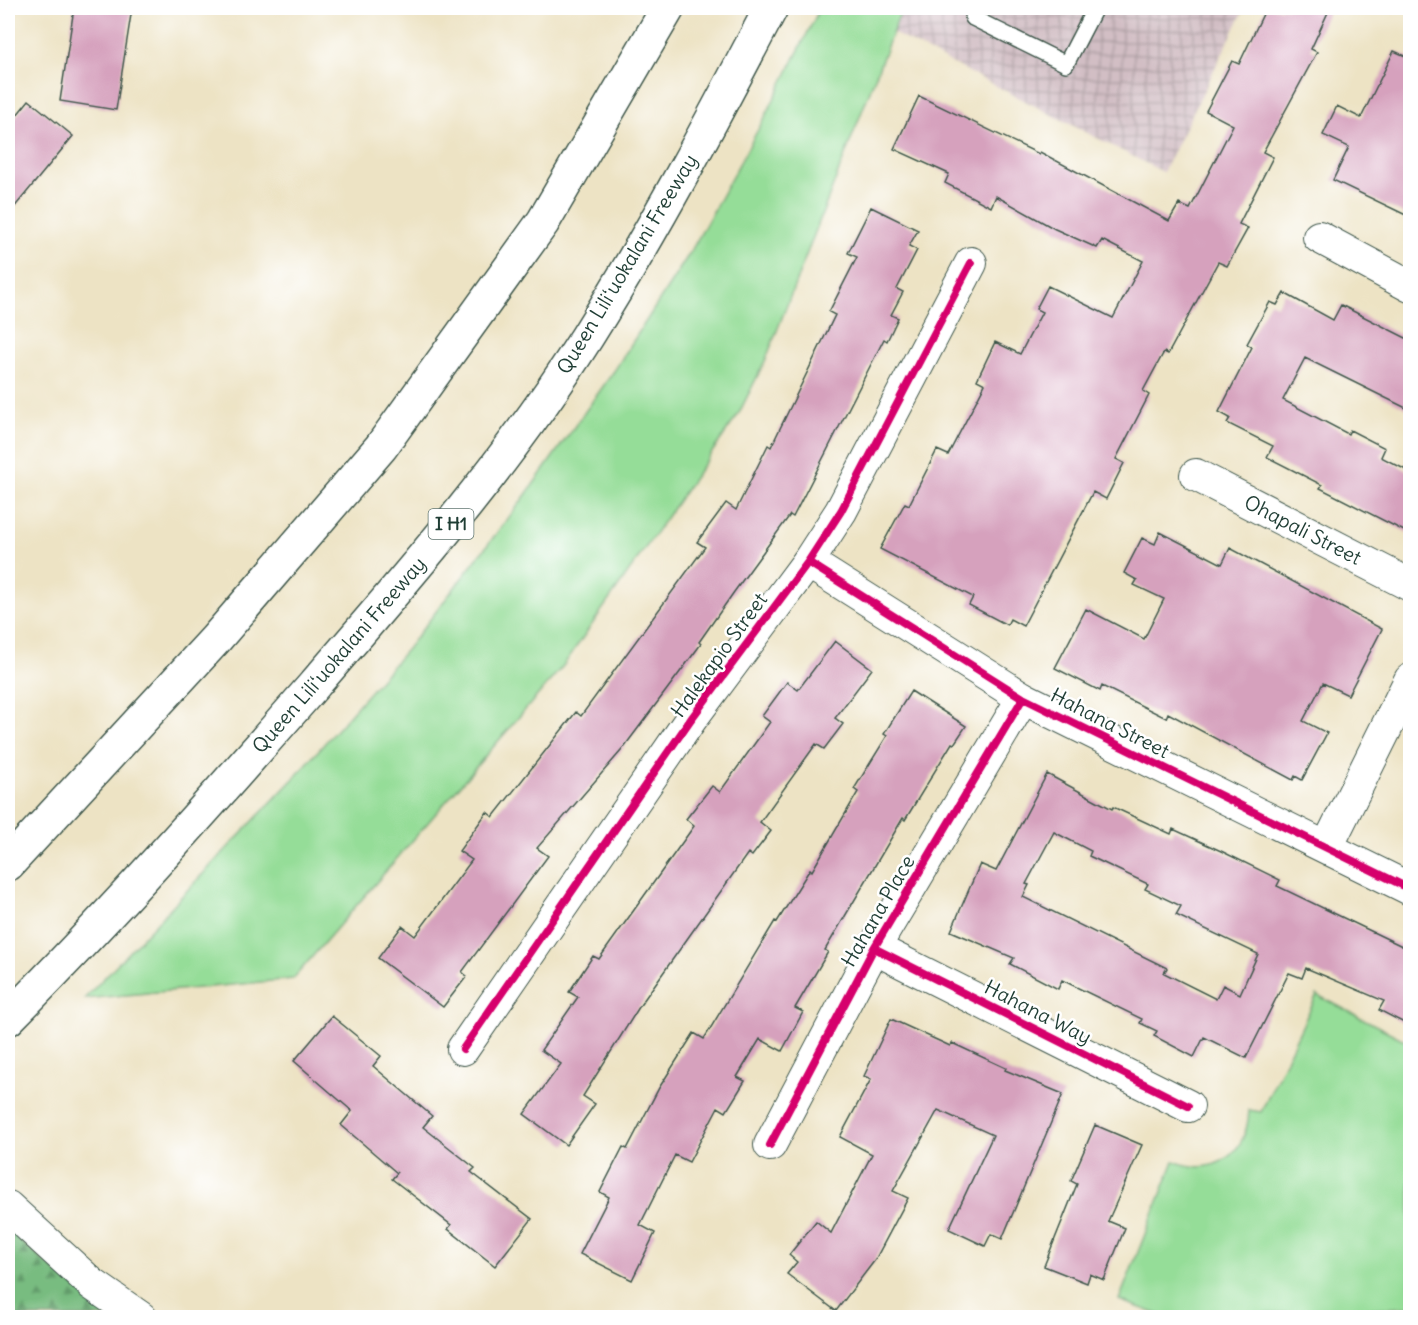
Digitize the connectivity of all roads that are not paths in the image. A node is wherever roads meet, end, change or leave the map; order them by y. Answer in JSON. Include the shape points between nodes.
{"nodes":[{"id":1,"x":668,"y":8,"type":"edge"},
{"id":2,"x":771,"y":8,"type":"edge"},
{"id":3,"x":979,"y":8,"type":"edge"},
{"id":4,"x":1095,"y":8,"type":"edge"},
{"id":5,"x":1319,"y":237,"type":"dead end"},
{"id":6,"x":971,"y":263,"type":"dead end"},
{"id":7,"x":1410,"y":286,"type":"edge"},
{"id":8,"x":1196,"y":475,"type":"dead end"},
{"id":9,"x":808,"y":562,"type":"junction"},
{"id":10,"x":1410,"y":585,"type":"edge"},
{"id":11,"x":1410,"y":680,"type":"edge"},
{"id":12,"x":1023,"y":698,"type":"junction"},
{"id":13,"x":1327,"y":847,"type":"junction"},
{"id":14,"x":8,"y":864,"type":"edge"},
{"id":15,"x":1410,"y":890,"type":"edge"},
{"id":16,"x":874,"y":948,"type":"junction"},
{"id":17,"x":8,"y":1019,"type":"edge"},
{"id":18,"x":463,"y":1049,"type":"dead end"},
{"id":19,"x":1188,"y":1106,"type":"dead end"},
{"id":20,"x":770,"y":1145,"type":"dead end"},
{"id":21,"x":8,"y":1207,"type":"edge"},
{"id":22,"x":141,"y":1317,"type":"edge"}],
"edges":[{"from":1,"to":14,"type":"highway","via":[[543,222],[381,447],[215,640]]},
{"from":2,"to":17,"type":"highway","name":"Queen Liliʻuokalani Freeway","number":"I H1","via":[[693,156],[586,339],[476,495],[223,789]]},
{"from":3,"to":4,"type":"lane","via":[[973,18],[1066,64]]},
{"from":5,"to":7,"type":"street"},
{"from":6,"to":9,"type":"street","name":"Halekapio Street","via":[[841,511]]},
{"from":8,"to":10,"type":"street","name":"Ohapali Street"},
{"from":9,"to":12,"type":"street","name":"Hahana Street"},
{"from":9,"to":18,"type":"street","name":"Halekapio Street","via":[[691,719]]},
{"from":11,"to":13,"type":"street"},
{"from":12,"to":13,"type":"street","name":"Hahana Street"},
{"from":12,"to":16,"type":"street","name":"Hahana Place"},
{"from":13,"to":15,"type":"street","name":"Hahana Street"},
{"from":16,"to":19,"type":"street","name":"Hahana Way"},
{"from":16,"to":20,"type":"street","name":"Hahana Place"},
{"from":21,"to":22,"type":"street","via":[[92,1284]]}]}
